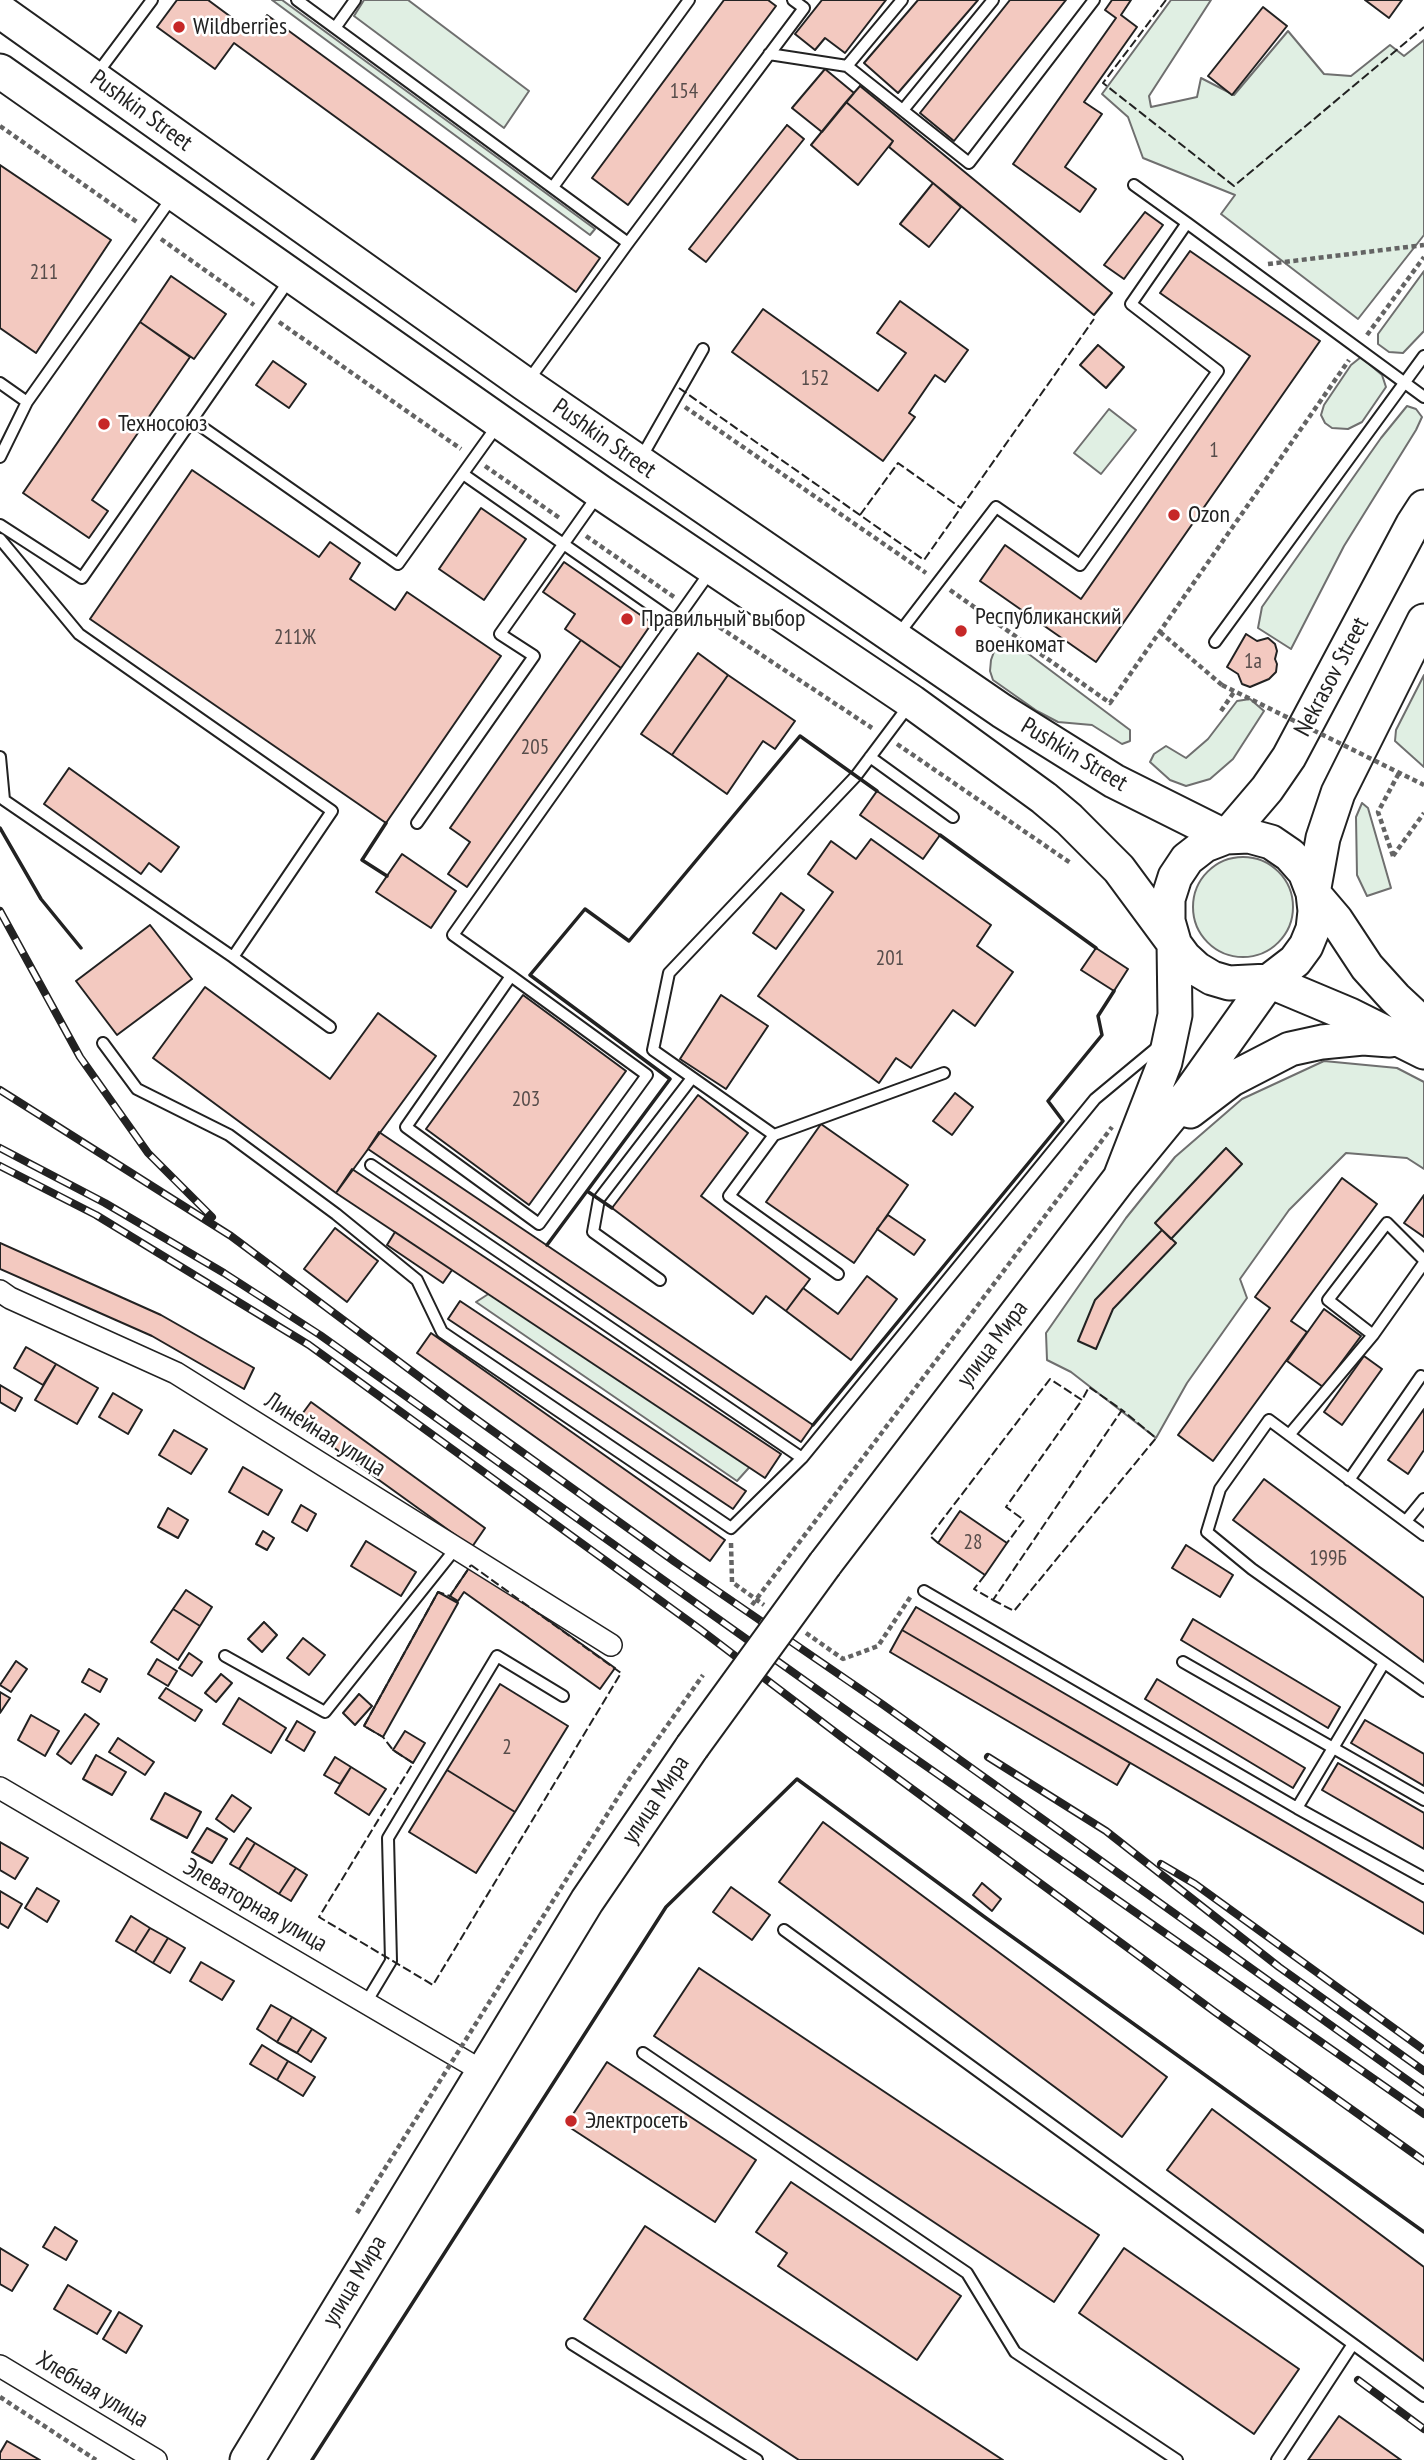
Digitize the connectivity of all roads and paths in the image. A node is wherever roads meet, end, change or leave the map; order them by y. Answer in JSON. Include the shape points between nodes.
{"nodes":[{"id":1,"x":152,"y":0,"type":"edge"},
{"id":2,"x":297,"y":0,"type":"edge"},
{"id":3,"x":355,"y":0,"type":"edge"},
{"id":4,"x":689,"y":0,"type":"edge"},
{"id":5,"x":793,"y":0,"type":"edge"},
{"id":6,"x":902,"y":0,"type":"edge"},
{"id":7,"x":993,"y":0,"type":"edge"},
{"id":8,"x":1094,"y":0,"type":"edge"},
{"id":9,"x":807,"y":4,"type":"edge"},
{"id":10,"x":0,"y":11,"type":"edge"},
{"id":11,"x":335,"y":28,"type":"junction"},
{"id":12,"x":769,"y":54,"type":"junction"},
{"id":13,"x":848,"y":66,"type":"junction"},
{"id":14,"x":0,"y":71,"type":"edge"},
{"id":15,"x":94,"y":78,"type":"junction"},
{"id":16,"x":902,"y":110,"type":"junction"},
{"id":17,"x":0,"y":125,"type":"edge"},
{"id":18,"x":1134,"y":185,"type":"dead end"},
{"id":19,"x":553,"y":187,"type":"junction"},
{"id":20,"x":174,"y":194,"type":"junction"},
{"id":21,"x":1187,"y":223,"type":"junction"},
{"id":22,"x":148,"y":230,"type":"junction"},
{"id":23,"x":628,"y":243,"type":"junction"},
{"id":24,"x":1424,"y":245,"type":"edge"},
{"id":25,"x":1424,"y":257,"type":"edge"},
{"id":26,"x":1247,"y":267,"type":"junction"},
{"id":27,"x":291,"y":277,"type":"junction"},
{"id":28,"x":267,"y":314,"type":"junction"},
{"id":29,"x":1358,"y":348,"type":"junction"},
{"id":30,"x":703,"y":349,"type":"dead end"},
{"id":31,"x":1424,"y":356,"type":"edge"},
{"id":32,"x":0,"y":383,"type":"edge"},
{"id":33,"x":1405,"y":383,"type":"junction"},
{"id":34,"x":525,"y":384,"type":"junction"},
{"id":35,"x":1424,"y":397,"type":"edge"},
{"id":36,"x":673,"y":399,"type":"junction"},
{"id":37,"x":27,"y":402,"type":"junction"},
{"id":38,"x":192,"y":421,"type":"junction"},
{"id":39,"x":500,"y":422,"type":"junction"},
{"id":40,"x":0,"y":457,"type":"edge"},
{"id":41,"x":474,"y":458,"type":"junction"},
{"id":42,"x":638,"y":463,"type":"junction"},
{"id":43,"x":463,"y":474,"type":"junction"},
{"id":44,"x":600,"y":492,"type":"junction"},
{"id":45,"x":1424,"y":508,"type":"edge"},
{"id":46,"x":0,"y":524,"type":"edge"},
{"id":47,"x":575,"y":528,"type":"junction"},
{"id":48,"x":0,"y":538,"type":"edge"},
{"id":49,"x":564,"y":544,"type":"junction"},
{"id":50,"x":714,"y":567,"type":"junction"},
{"id":51,"x":937,"y":581,"type":"junction"},
{"id":52,"x":686,"y":605,"type":"junction"},
{"id":53,"x":674,"y":621,"type":"junction"},
{"id":54,"x":1424,"y":621,"type":"edge"},
{"id":55,"x":1160,"y":632,"type":"junction"},
{"id":56,"x":895,"y":639,"type":"junction"},
{"id":57,"x":1214,"y":642,"type":"dead end"},
{"id":58,"x":1234,"y":692,"type":"junction"},
{"id":59,"x":912,"y":702,"type":"junction"},
{"id":60,"x":1221,"y":711,"type":"dead end"},
{"id":61,"x":886,"y":737,"type":"junction"},
{"id":62,"x":0,"y":757,"type":"edge"},
{"id":63,"x":870,"y":757,"type":"junction"},
{"id":64,"x":1399,"y":773,"type":"junction"},
{"id":65,"x":1424,"y":785,"type":"edge"},
{"id":66,"x":1424,"y":813,"type":"edge"},
{"id":67,"x":953,"y":817,"type":"dead end"},
{"id":68,"x":417,"y":823,"type":"dead end"},
{"id":69,"x":1226,"y":837,"type":"junction"},
{"id":70,"x":1073,"y":864,"type":"dead end"},
{"id":71,"x":1313,"y":893,"type":"junction"},
{"id":72,"x":1174,"y":942,"type":"junction"},
{"id":73,"x":233,"y":957,"type":"junction"},
{"id":74,"x":511,"y":976,"type":"junction"},
{"id":75,"x":1269,"y":982,"type":"junction"},
{"id":76,"x":330,"y":1027,"type":"dead end"},
{"id":77,"x":1171,"y":1036,"type":"junction"},
{"id":78,"x":1417,"y":1039,"type":"edge"},
{"id":79,"x":103,"y":1043,"type":"dead end"},
{"id":80,"x":944,"y":1073,"type":"dead end"},
{"id":81,"x":692,"y":1078,"type":"junction"},
{"id":82,"x":1112,"y":1127,"type":"dead end"},
{"id":83,"x":774,"y":1135,"type":"junction"},
{"id":84,"x":370,"y":1165,"type":"dead end"},
{"id":85,"x":1120,"y":1178,"type":"junction"},
{"id":86,"x":1424,"y":1261,"type":"edge"},
{"id":87,"x":838,"y":1274,"type":"dead end"},
{"id":88,"x":660,"y":1280,"type":"dead end"},
{"id":89,"x":3,"y":1302,"type":"edge"},
{"id":90,"x":1373,"y":1335,"type":"junction"},
{"id":91,"x":1421,"y":1376,"type":"dead end"},
{"id":92,"x":1289,"y":1434,"type":"junction"},
{"id":93,"x":802,"y":1458,"type":"junction"},
{"id":94,"x":1349,"y":1480,"type":"junction"},
{"id":95,"x":1424,"y":1499,"type":"edge"},
{"id":96,"x":1406,"y":1521,"type":"junction"},
{"id":97,"x":1424,"y":1535,"type":"edge"},
{"id":98,"x":456,"y":1548,"type":"junction"},
{"id":99,"x":924,"y":1591,"type":"dead end"},
{"id":100,"x":752,"y":1605,"type":"dead end"},
{"id":101,"x":611,"y":1646,"type":"dead end"},
{"id":102,"x":225,"y":1656,"type":"dead end"},
{"id":103,"x":1183,"y":1662,"type":"dead end"},
{"id":104,"x":1384,"y":1663,"type":"junction"},
{"id":105,"x":703,"y":1675,"type":"dead end"},
{"id":106,"x":1424,"y":1691,"type":"edge"},
{"id":107,"x":563,"y":1696,"type":"dead end"},
{"id":108,"x":1333,"y":1749,"type":"junction"},
{"id":109,"x":0,"y":1788,"type":"edge"},
{"id":110,"x":1424,"y":1800,"type":"edge"},
{"id":111,"x":1297,"y":1808,"type":"junction"},
{"id":112,"x":1424,"y":1878,"type":"edge"},
{"id":113,"x":784,"y":1930,"type":"dead end"},
{"id":114,"x":367,"y":2001,"type":"junction"},
{"id":115,"x":643,"y":2053,"type":"dead end"},
{"id":116,"x":469,"y":2063,"type":"junction"},
{"id":117,"x":357,"y":2213,"type":"dead end"},
{"id":118,"x":572,"y":2344,"type":"dead end"},
{"id":119,"x":1353,"y":2344,"type":"junction"},
{"id":120,"x":0,"y":2365,"type":"edge"},
{"id":121,"x":1424,"y":2396,"type":"edge"},
{"id":122,"x":0,"y":2397,"type":"edge"},
{"id":123,"x":96,"y":2460,"type":"edge"},
{"id":124,"x":156,"y":2460,"type":"edge"},
{"id":125,"x":247,"y":2460,"type":"edge"},
{"id":126,"x":757,"y":2460,"type":"edge"},
{"id":127,"x":1177,"y":2460,"type":"edge"},
{"id":128,"x":1277,"y":2460,"type":"edge"}],
"edges":[{"from":1,"to":15,"type":"lane"},
{"from":2,"to":11,"type":"lane"},
{"from":3,"to":11,"type":"lane"},
{"from":4,"to":19,"type":"lane"},
{"from":5,"to":9,"type":"lane"},
{"from":6,"to":13,"type":"lane"},
{"from":7,"to":16,"type":"lane"},
{"from":8,"to":16,"type":"lane","via":[[969,163]]},
{"from":9,"to":12,"type":"lane"},
{"from":10,"to":15,"type":"main road","name":"Pushkin Street"},
{"from":11,"to":19,"type":"lane"},
{"from":12,"to":13,"type":"lane"},
{"from":12,"to":23,"type":"lane"},
{"from":13,"to":16,"type":"lane"},
{"from":14,"to":20,"type":"main road","name":"Pushkin Street"},
{"from":15,"to":34,"type":"main road","name":"Pushkin Street"},
{"from":17,"to":22,"type":"path"},
{"from":18,"to":21,"type":"lane"},
{"from":19,"to":23,"type":"lane"},
{"from":20,"to":22,"type":"lane"},
{"from":20,"to":27,"type":"main road","name":"Pushkin Street"},
{"from":21,"to":26,"type":"lane"},
{"from":21,"to":51,"type":"lane","via":[[1130,304],[1218,371],[1080,565],[996,507]]},
{"from":22,"to":28,"type":"path"},
{"from":22,"to":37,"type":"lane"},
{"from":23,"to":34,"type":"lane"},
{"from":24,"to":26,"type":"path"},
{"from":25,"to":29,"type":"path"},
{"from":26,"to":29,"type":"lane"},
{"from":27,"to":28,"type":"lane"},
{"from":27,"to":39,"type":"main road","name":"Pushkin Street"},
{"from":28,"to":38,"type":"lane"},
{"from":28,"to":41,"type":"path"},
{"from":29,"to":33,"type":"lane"},
{"from":29,"to":55,"type":"path"},
{"from":30,"to":36,"type":"lane"},
{"from":31,"to":33,"type":"lane"},
{"from":32,"to":37,"type":"lane"},
{"from":33,"to":35,"type":"lane"},
{"from":33,"to":57,"type":"lane"},
{"from":34,"to":42,"type":"main road","name":"Pushkin Street"},
{"from":36,"to":42,"type":"lane"},
{"from":36,"to":51,"type":"path"},
{"from":37,"to":40,"type":"lane"},
{"from":38,"to":43,"type":"lane","via":[[398,564]]},
{"from":38,"to":46,"type":"lane","via":[[82,578]]},
{"from":39,"to":41,"type":"lane"},
{"from":39,"to":44,"type":"main road","name":"Pushkin Street"},
{"from":41,"to":43,"type":"lane"},
{"from":41,"to":47,"type":"path"},
{"from":42,"to":56,"type":"main road","name":"Pushkin Street"},
{"from":43,"to":49,"type":"lane"},
{"from":44,"to":47,"type":"lane"},
{"from":44,"to":50,"type":"main road","name":"Pushkin Street"},
{"from":45,"to":69,"type":"main road","name":"Nekrasov Street","via":[[1289,757]]},
{"from":47,"to":49,"type":"lane"},
{"from":47,"to":52,"type":"path"},
{"from":48,"to":73,"type":"lane","via":[[79,634],[332,811]]},
{"from":49,"to":53,"type":"lane"},
{"from":49,"to":68,"type":"lane","via":[[500,634],[534,656]]},
{"from":50,"to":52,"type":"lane"},
{"from":50,"to":59,"type":"main road","name":"Pushkin Street"},
{"from":51,"to":55,"type":"path","via":[[1110,703]]},
{"from":51,"to":56,"type":"lane"},
{"from":52,"to":53,"type":"lane"},
{"from":52,"to":61,"type":"path"},
{"from":53,"to":74,"type":"lane","via":[[453,935]]},
{"from":54,"to":71,"type":"main road","via":[[1338,793],[1323,838]]},
{"from":55,"to":58,"type":"path","bridge":true},
{"from":56,"to":69,"type":"main road","name":"Pushkin Street","via":[[1072,756]]},
{"from":58,"to":60,"type":"path"},
{"from":58,"to":64,"type":"path","bridge":true},
{"from":59,"to":61,"type":"lane"},
{"from":59,"to":72,"type":"main road","name":"Pushkin Street","via":[[1069,819],[1119,869]]},
{"from":61,"to":63,"type":"lane"},
{"from":61,"to":70,"type":"path"},
{"from":62,"to":73,"type":"lane","via":[[4,800]]},
{"from":63,"to":67,"type":"lane"},
{"from":63,"to":81,"type":"lane","via":[[669,973],[653,1050]]},
{"from":64,"to":65,"type":"path","bridge":true},
{"from":64,"to":66,"type":"path","via":[[1378,811],[1393,856]]},
{"from":69,"to":71,"type":"main road","via":[[1249,836],[1271,842],[1305,872]]},
{"from":69,"to":72,"type":"main road","via":[[1187,859],[1175,877],[1168,899]]},
{"from":71,"to":75,"type":"main road","via":[[1314,920],[1306,946]]},
{"from":71,"to":78,"type":"main road"},
{"from":72,"to":75,"type":"main road","via":[[1197,970],[1212,978],[1229,983]]},
{"from":72,"to":77,"type":"main road","via":[[1176,993]]},
{"from":73,"to":76,"type":"lane"},
{"from":74,"to":74,"type":"lane","via":[[647,1074],[539,1224],[406,1127]]},
{"from":75,"to":78,"type":"main road"},
{"from":75,"to":85,"type":"main road","via":[[1188,1095]]},
{"from":77,"to":85,"type":"main road"},
{"from":77,"to":93,"type":"lane","via":[[1096,1100]]},
{"from":78,"to":85,"type":"main road","via":[[1363,1038],[1290,1049],[1210,1094]]},
{"from":79,"to":93,"type":"lane","via":[[137,1090],[229,1135],[417,1280],[442,1332],[731,1528]]},
{"from":80,"to":83,"type":"lane"},
{"from":81,"to":83,"type":"lane"},
{"from":81,"to":88,"type":"lane","via":[[599,1199],[593,1232]]},
{"from":82,"to":100,"type":"path","bridge":true},
{"from":83,"to":87,"type":"lane","via":[[729,1196]]},
{"from":84,"to":93,"type":"lane"},
{"from":85,"to":116,"type":"main road","name":"улица Мира","bridge":true,"via":[[825,1564]]},
{"from":86,"to":90,"type":"lane"},
{"from":86,"to":90,"type":"lane","via":[[1387,1223],[1328,1300]]},
{"from":89,"to":98,"type":"street","name":"Линейная улица","via":[[176,1373]]},
{"from":90,"to":92,"type":"lane"},
{"from":91,"to":94,"type":"lane"},
{"from":92,"to":94,"type":"lane"},
{"from":92,"to":104,"type":"lane","via":[[1269,1420],[1220,1489],[1207,1532]]},
{"from":94,"to":96,"type":"lane"},
{"from":95,"to":96,"type":"lane"},
{"from":96,"to":97,"type":"lane"},
{"from":98,"to":101,"type":"street","name":"Линейная улица"},
{"from":98,"to":102,"type":"lane","via":[[325,1712]]},
{"from":99,"to":111,"type":"lane"},
{"from":103,"to":108,"type":"lane"},
{"from":104,"to":106,"type":"lane"},
{"from":104,"to":108,"type":"lane"},
{"from":105,"to":116,"type":"path","bridge":true,"via":[[630,1777]]},
{"from":107,"to":114,"type":"lane","via":[[497,1656],[388,1838],[391,1961]]},
{"from":108,"to":110,"type":"lane"},
{"from":108,"to":111,"type":"lane"},
{"from":109,"to":114,"type":"street","name":"Элеваторная улица"},
{"from":111,"to":112,"type":"lane"},
{"from":113,"to":119,"type":"lane"},
{"from":114,"to":116,"type":"street","name":"Элеваторная улица"},
{"from":115,"to":127,"type":"lane","via":[[967,2273],[1015,2352]]},
{"from":116,"to":117,"type":"path","bridge":true},
{"from":116,"to":125,"type":"main road","name":"улица Мира"},
{"from":118,"to":126,"type":"lane"},
{"from":119,"to":121,"type":"lane"},
{"from":119,"to":128,"type":"lane"},
{"from":120,"to":124,"type":"street","name":"Хлебная улица"},
{"from":122,"to":123,"type":"path"}]}
